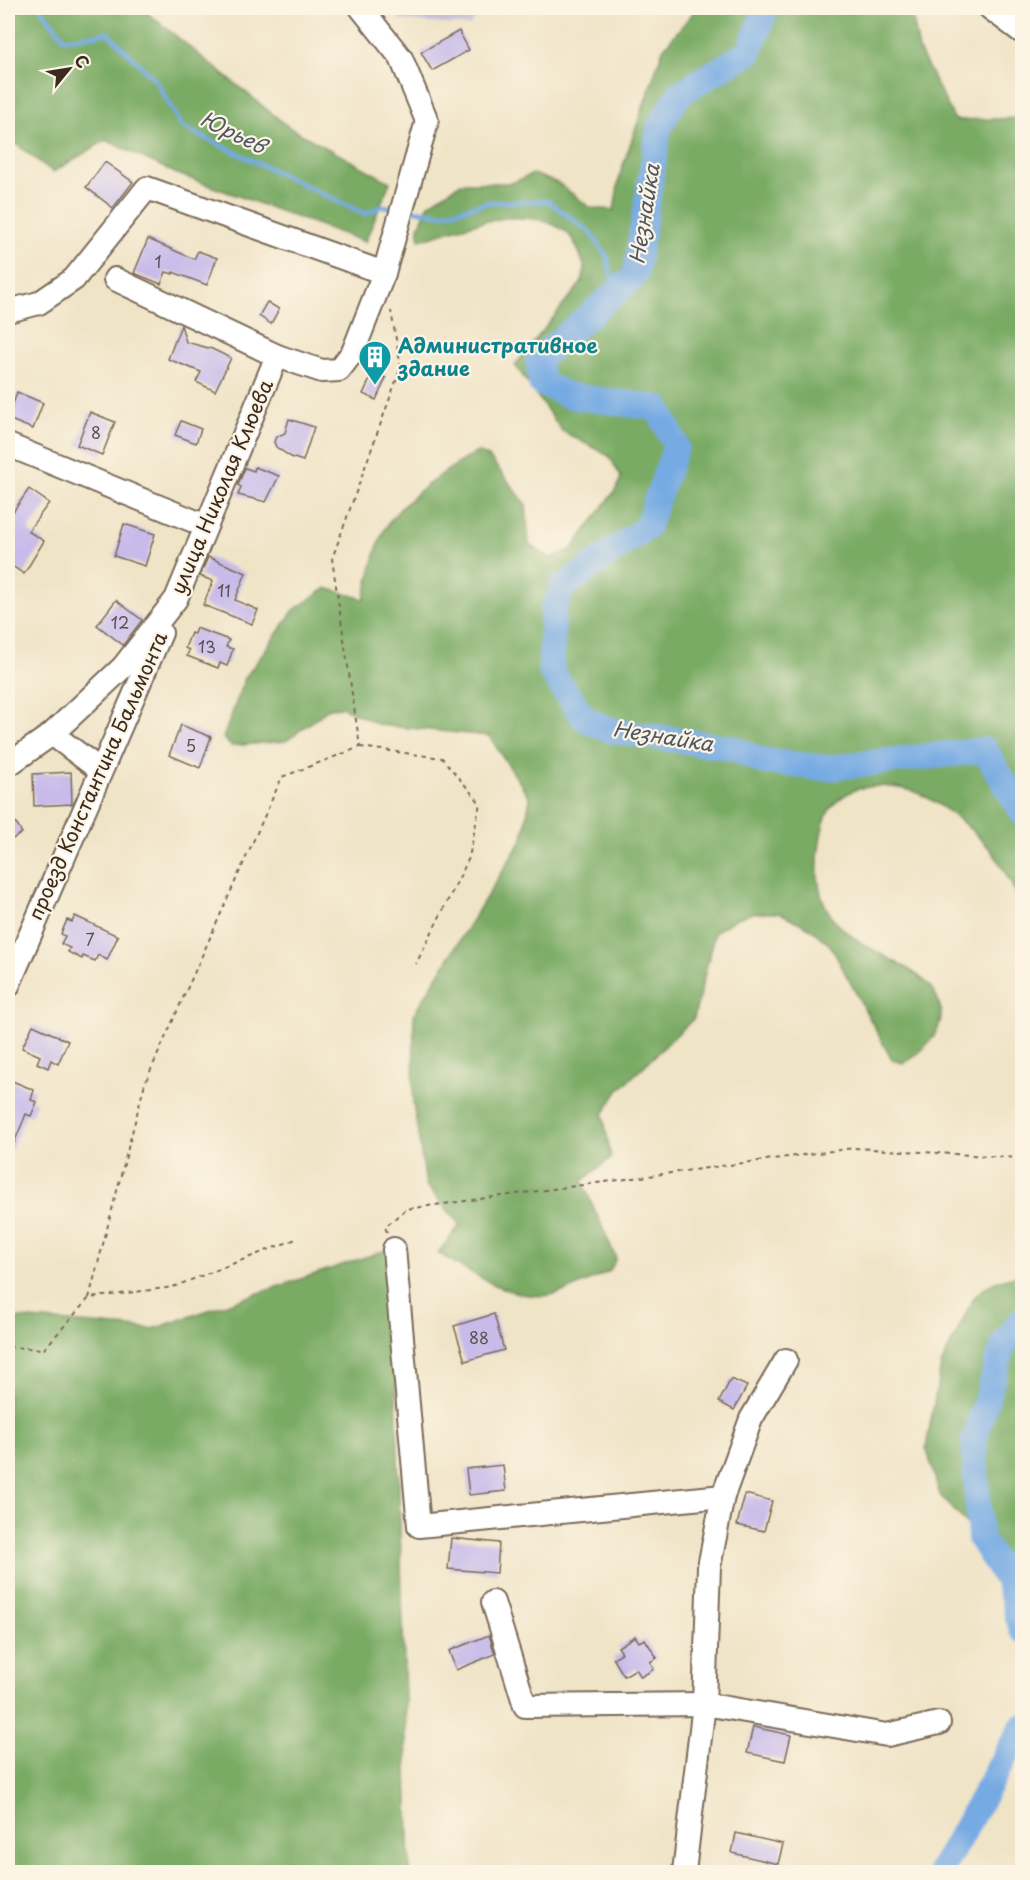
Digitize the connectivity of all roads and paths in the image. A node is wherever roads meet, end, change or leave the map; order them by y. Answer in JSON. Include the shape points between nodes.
{"nodes":[{"id":1,"x":361,"y":8,"type":"edge"},
{"id":2,"x":990,"y":8,"type":"edge"},
{"id":3,"x":1023,"y":32,"type":"edge"},
{"id":4,"x":384,"y":273,"type":"junction"},
{"id":5,"x":115,"y":279,"type":"dead end"},
{"id":6,"x":389,"y":304,"type":"dead end"},
{"id":7,"x":8,"y":312,"type":"edge"},
{"id":8,"x":277,"y":356,"type":"junction"},
{"id":9,"x":11,"y":453,"type":"edge"},
{"id":10,"x":206,"y":526,"type":"junction"},
{"id":11,"x":176,"y":599,"type":"junction"},
{"id":12,"x":52,"y":734,"type":"junction"},
{"id":13,"x":360,"y":747,"type":"junction"},
{"id":14,"x":8,"y":765,"type":"edge"},
{"id":15,"x":100,"y":770,"type":"junction"},
{"id":16,"x":416,"y":964,"type":"dead end"},
{"id":17,"x":8,"y":986,"type":"edge"},
{"id":18,"x":1023,"y":1158,"type":"edge"},
{"id":19,"x":296,"y":1239,"type":"dead end"},
{"id":20,"x":394,"y":1249,"type":"joint"},
{"id":21,"x":89,"y":1298,"type":"junction"},
{"id":22,"x":8,"y":1347,"type":"edge"},
{"id":23,"x":786,"y":1360,"type":"dead end"},
{"id":24,"x":723,"y":1496,"type":"junction"},
{"id":25,"x":493,"y":1602,"type":"dead end"},
{"id":26,"x":704,"y":1704,"type":"junction"},
{"id":27,"x":939,"y":1723,"type":"dead end"},
{"id":28,"x":684,"y":1872,"type":"edge"}],
"edges":[{"from":1,"to":4,"type":"street","name":"улица Николая Клюева","via":[[401,58],[427,121]]},
{"from":2,"to":3,"type":"street"},
{"from":4,"to":7,"type":"street","via":[[147,188],[74,279],[39,303]]},
{"from":4,"to":8,"type":"street","name":"улица Николая Клюева","via":[[353,352],[339,370],[322,371]]},
{"from":5,"to":8,"type":"street","name":"улица Николая Клюева"},
{"from":6,"to":13,"type":"path","via":[[400,368],[332,559]]},
{"from":8,"to":10,"type":"street","name":"улица Николая Клюева"},
{"from":9,"to":10,"type":"street"},
{"from":10,"to":11,"type":"street","name":"улица Николая Клюева"},
{"from":11,"to":12,"type":"street","name":"улица Николая Клюева","via":[[123,667]]},
{"from":11,"to":15,"type":"street","name":"проезд Константина Бальмонта"},
{"from":12,"to":14,"type":"street","name":"улица Николая Клюева"},
{"from":12,"to":15,"type":"street"},
{"from":13,"to":16,"type":"path","via":[[442,758],[480,803],[469,858]]},
{"from":13,"to":21,"type":"path","via":[[282,777],[145,1083]]},
{"from":15,"to":17,"type":"street","name":"проезд Константина Бальмонта"},
{"from":18,"to":20,"type":"path","via":[[854,1148],[406,1209],[385,1227]]},
{"from":19,"to":21,"type":"path","via":[[173,1287]]},
{"from":20,"to":24,"type":"street","via":[[419,1526]]},
{"from":21,"to":22,"type":"path","via":[[44,1349]]},
{"from":23,"to":24,"type":"street","via":[[751,1419]]},
{"from":24,"to":26,"type":"street","via":[[709,1567]]},
{"from":25,"to":26,"type":"street","via":[[525,1706]]},
{"from":26,"to":27,"type":"street","via":[[887,1735]]},
{"from":26,"to":28,"type":"street"}]}
